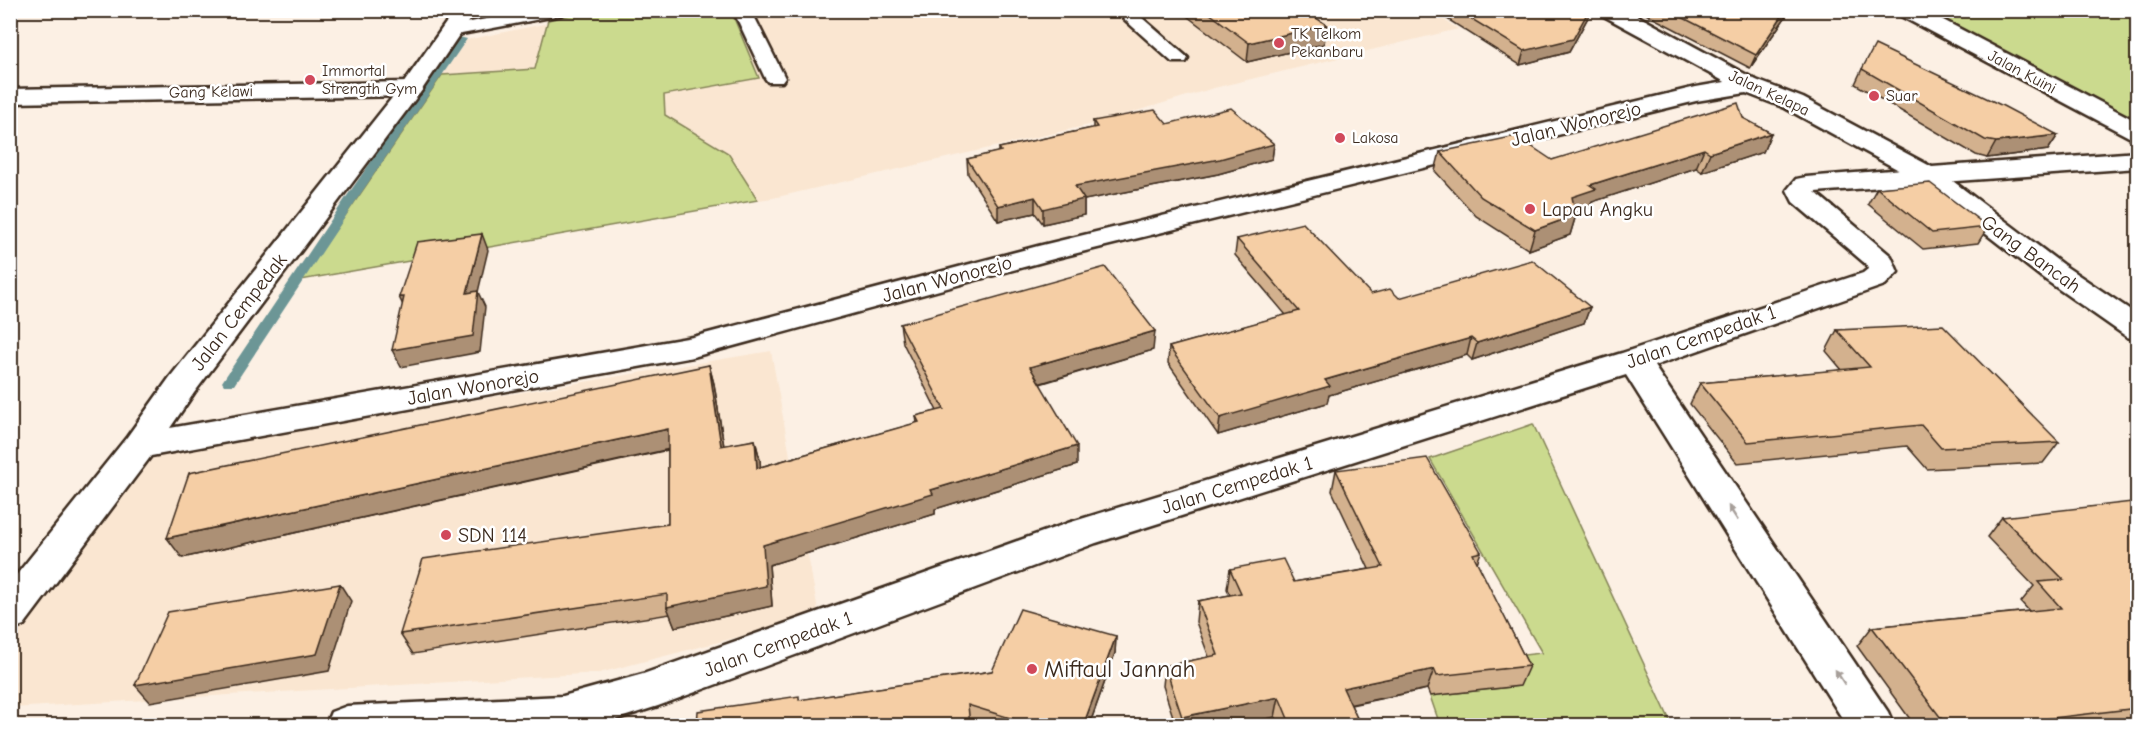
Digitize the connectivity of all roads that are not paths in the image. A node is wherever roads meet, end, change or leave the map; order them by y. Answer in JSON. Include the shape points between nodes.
{"nodes":[{"id":1,"x":561,"y":10,"type":"edge"},
{"id":2,"x":742,"y":10,"type":"edge"},
{"id":3,"x":1122,"y":10,"type":"edge"},
{"id":4,"x":1610,"y":10,"type":"edge"},
{"id":5,"x":1907,"y":10,"type":"edge"},
{"id":6,"x":459,"y":20,"type":"edge"},
{"id":7,"x":1179,"y":58,"type":"dead end"},
{"id":8,"x":775,"y":78,"type":"dead end"},
{"id":9,"x":1748,"y":85,"type":"junction"},
{"id":10,"x":411,"y":89,"type":"junction"},
{"id":11,"x":10,"y":96,"type":"edge"},
{"id":12,"x":2138,"y":132,"type":"edge"},
{"id":13,"x":2138,"y":160,"type":"edge"},
{"id":14,"x":1928,"y":175,"type":"junction"},
{"id":15,"x":2138,"y":330,"type":"edge"},
{"id":16,"x":1634,"y":360,"type":"junction"},
{"id":17,"x":140,"y":446,"type":"junction"},
{"id":18,"x":10,"y":613,"type":"edge"},
{"id":19,"x":347,"y":726,"type":"edge"},
{"id":20,"x":1872,"y":726,"type":"edge"}],
"edges":[{"from":1,"to":6,"type":"lane"},
{"from":2,"to":8,"type":"lane"},
{"from":3,"to":7,"type":"lane"},
{"from":4,"to":9,"type":"street","name":"Jalan Kelapa"},
{"from":5,"to":12,"type":"street","name":"Jalan Kuini"},
{"from":6,"to":10,"type":"street","name":"Jalan Cempedak"},
{"from":9,"to":14,"type":"street","name":"Jalan Kelapa","via":[[1794,103]]},
{"from":9,"to":17,"type":"street","name":"Jalan Wonorejo","via":[[1048,252],[693,347]]},
{"from":10,"to":11,"type":"street","name":"Gang Kelawi"},
{"from":10,"to":17,"type":"street","name":"Jalan Cempedak","via":[[182,385]]},
{"from":13,"to":14,"type":"street"},
{"from":14,"to":15,"type":"street","name":"Gang Bancah","via":[[2051,270]]},
{"from":14,"to":16,"type":"street","name":"Jalan Cempedak 1","via":[[1806,185],[1801,190],[1803,196],[1881,262],[1883,272],[1874,279]]},
{"from":16,"to":19,"type":"street","name":"Jalan Cempedak 1","via":[[1082,533],[643,693],[563,715]]},
{"from":20,"to":16,"type":"street","one_way":true},
{"from":17,"to":18,"type":"street","name":"Jalan Cempedak"}]}
